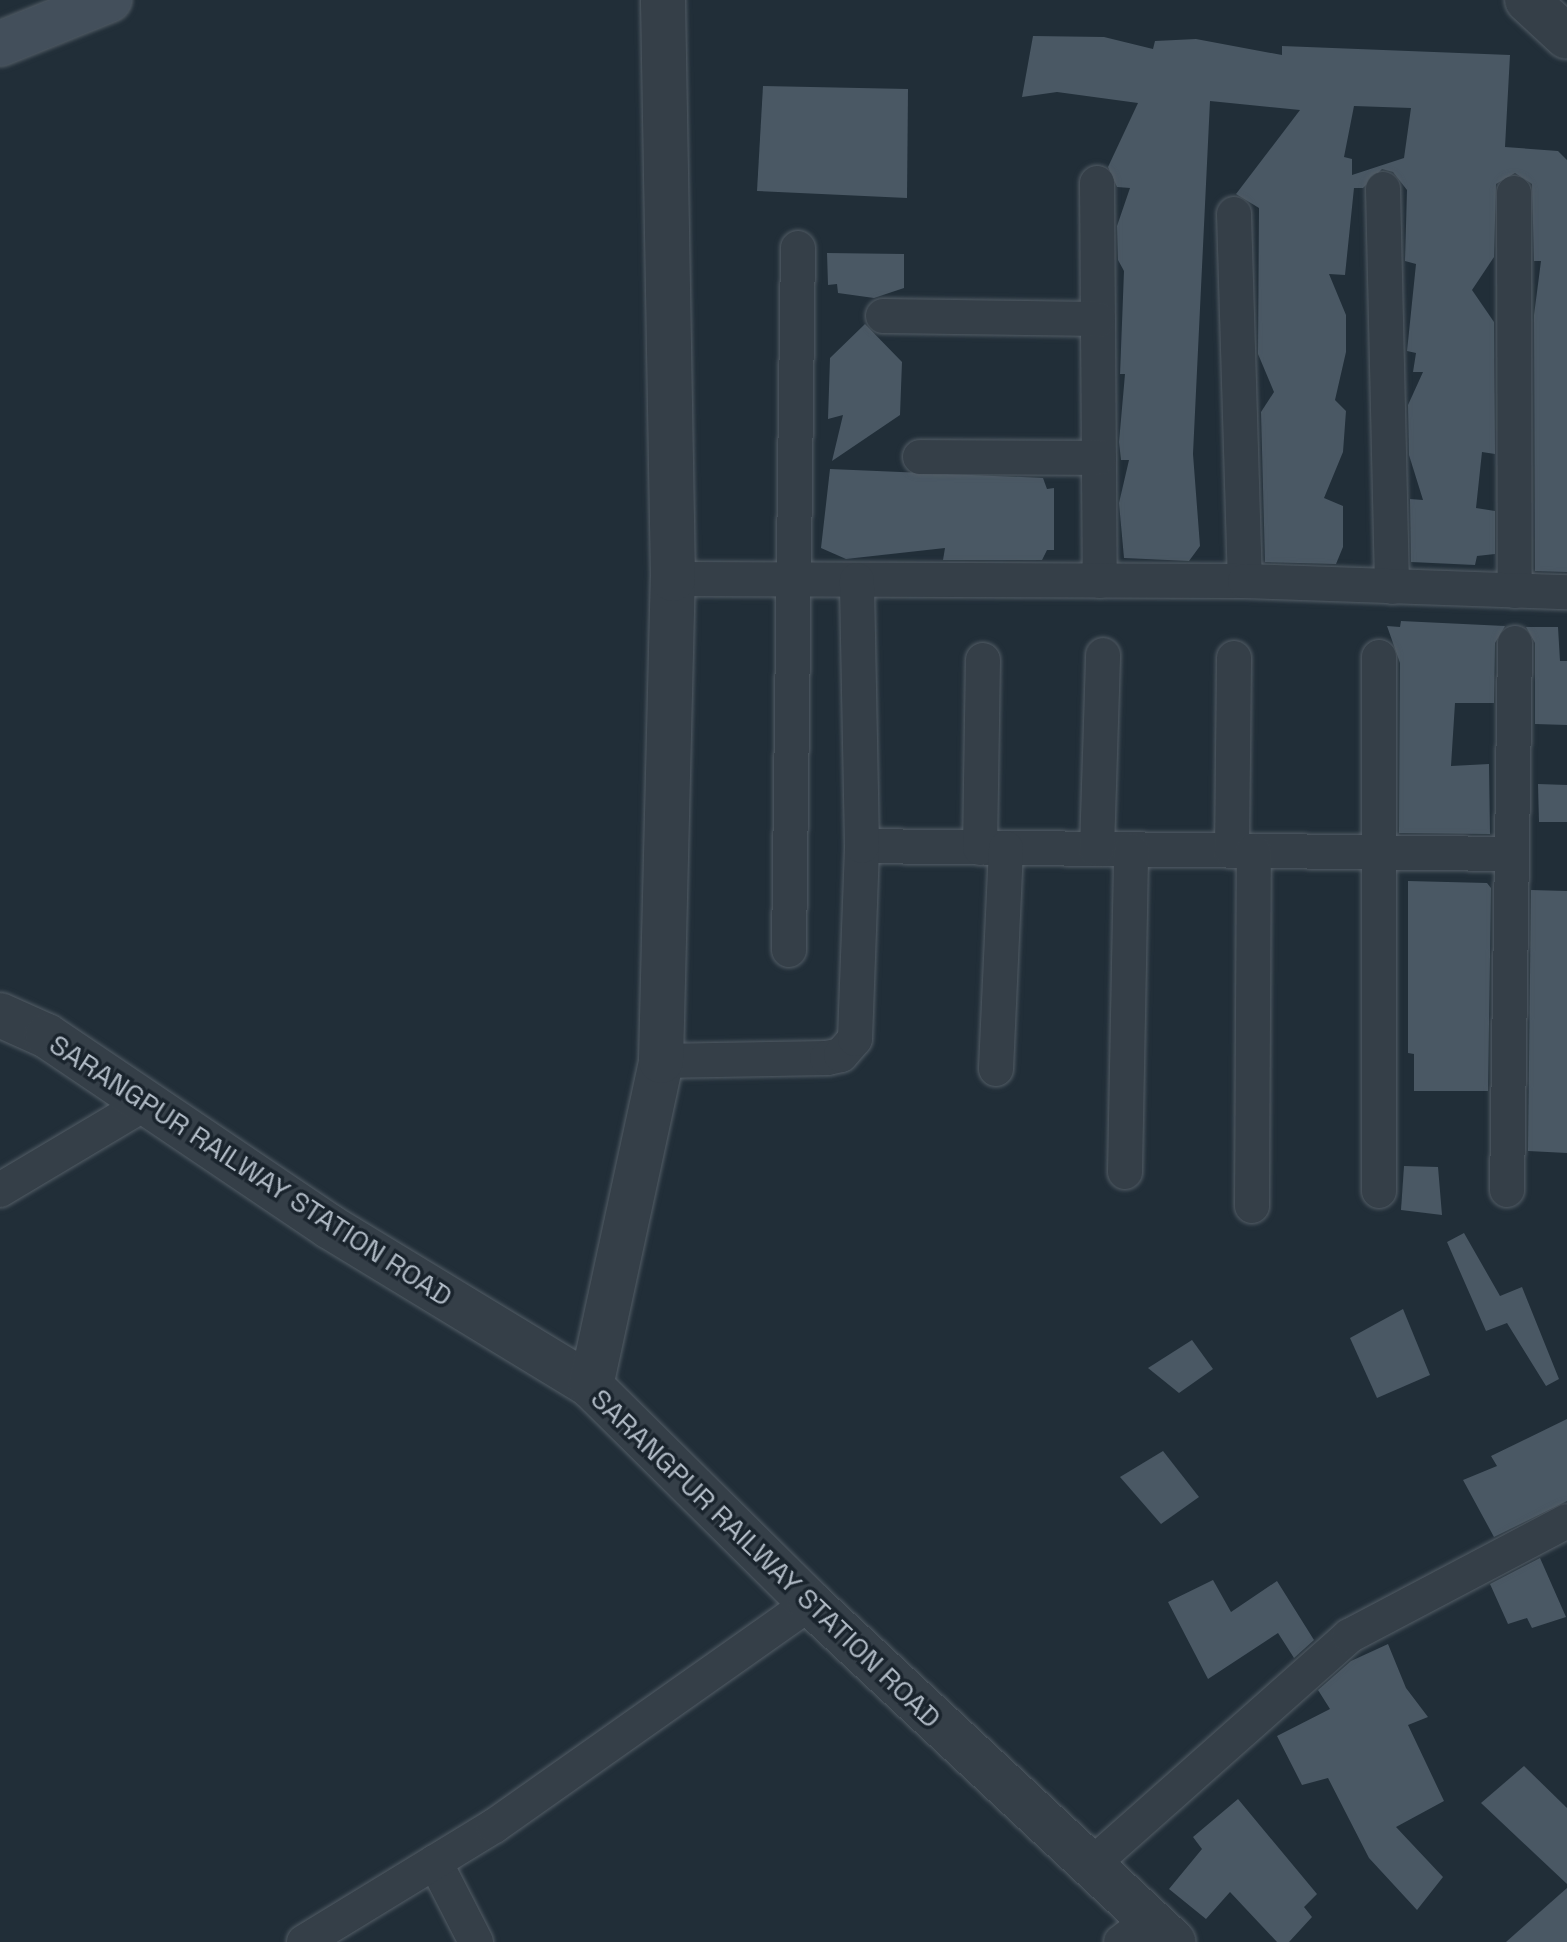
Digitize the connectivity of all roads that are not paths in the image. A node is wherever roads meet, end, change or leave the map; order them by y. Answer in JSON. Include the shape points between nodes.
{"nodes":[{"id":1,"x":109,"y":0,"type":"edge"},
{"id":2,"x":663,"y":0,"type":"edge"},
{"id":3,"x":1527,"y":0,"type":"edge"},
{"id":4,"x":1567,"y":37,"type":"edge"},
{"id":5,"x":0,"y":44,"type":"edge"},
{"id":6,"x":1097,"y":183,"type":"dead end"},
{"id":7,"x":1383,"y":189,"type":"dead end"},
{"id":8,"x":1514,"y":193,"type":"dead end"},
{"id":9,"x":1234,"y":214,"type":"dead end"},
{"id":10,"x":798,"y":248,"type":"dead end"},
{"id":11,"x":883,"y":316,"type":"dead end"},
{"id":12,"x":1098,"y":319,"type":"junction"},
{"id":13,"x":920,"y":457,"type":"dead end"},
{"id":14,"x":1099,"y":458,"type":"junction"},
{"id":15,"x":673,"y":579,"type":"junction"},
{"id":16,"x":790,"y":580,"type":"junction"},
{"id":17,"x":857,"y":580,"type":"junction"},
{"id":18,"x":1100,"y":581,"type":"junction"},
{"id":19,"x":1245,"y":581,"type":"junction"},
{"id":20,"x":1392,"y":587,"type":"junction"},
{"id":21,"x":1515,"y":591,"type":"junction"},
{"id":22,"x":1567,"y":592,"type":"edge"},
{"id":23,"x":1515,"y":643,"type":"dead end"},
{"id":24,"x":1103,"y":655,"type":"dead end"},
{"id":25,"x":1379,"y":657,"type":"dead end"},
{"id":26,"x":1234,"y":658,"type":"dead end"},
{"id":27,"x":983,"y":660,"type":"dead end"},
{"id":28,"x":862,"y":846,"type":"junction"},
{"id":29,"x":993,"y":848,"type":"junction"},
{"id":30,"x":1097,"y":849,"type":"junction"},
{"id":31,"x":1131,"y":850,"type":"junction"},
{"id":32,"x":1243,"y":851,"type":"junction"},
{"id":33,"x":1379,"y":852,"type":"junction"},
{"id":34,"x":1512,"y":854,"type":"junction"},
{"id":35,"x":789,"y":950,"type":"dead end"},
{"id":36,"x":0,"y":1015,"type":"edge"},
{"id":37,"x":661,"y":1061,"type":"junction"},
{"id":38,"x":996,"y":1069,"type":"dead end"},
{"id":39,"x":146,"y":1103,"type":"junction"},
{"id":40,"x":1125,"y":1172,"type":"dead end"},
{"id":41,"x":0,"y":1190,"type":"edge"},
{"id":42,"x":1507,"y":1190,"type":"dead end"},
{"id":43,"x":1379,"y":1191,"type":"dead end"},
{"id":44,"x":1252,"y":1206,"type":"dead end"},
{"id":45,"x":591,"y":1386,"type":"junction"},
{"id":46,"x":1567,"y":1521,"type":"edge"},
{"id":47,"x":810,"y":1603,"type":"junction"},
{"id":48,"x":435,"y":1862,"type":"junction"},
{"id":49,"x":1089,"y":1867,"type":"junction"},
{"id":50,"x":1148,"y":1935,"type":"edge"},
{"id":51,"x":304,"y":1942,"type":"edge"},
{"id":52,"x":476,"y":1942,"type":"edge"}],
"edges":[{"from":1,"to":5,"type":"main road"},
{"from":2,"to":15,"type":"street"},
{"from":3,"to":4,"type":"street"},
{"from":6,"to":12,"type":"street"},
{"from":7,"to":20,"type":"street"},
{"from":8,"to":21,"type":"street"},
{"from":9,"to":19,"type":"street"},
{"from":10,"to":16,"type":"street"},
{"from":11,"to":12,"type":"street"},
{"from":12,"to":14,"type":"street"},
{"from":13,"to":14,"type":"street"},
{"from":14,"to":18,"type":"street"},
{"from":15,"to":16,"type":"street"},
{"from":15,"to":37,"type":"street"},
{"from":16,"to":17,"type":"street"},
{"from":16,"to":35,"type":"street"},
{"from":17,"to":18,"type":"street"},
{"from":17,"to":28,"type":"street"},
{"from":18,"to":19,"type":"street"},
{"from":19,"to":20,"type":"street"},
{"from":20,"to":21,"type":"street"},
{"from":21,"to":22,"type":"street"},
{"from":23,"to":34,"type":"street"},
{"from":24,"to":30,"type":"street"},
{"from":25,"to":33,"type":"street"},
{"from":26,"to":32,"type":"street"},
{"from":27,"to":29,"type":"street"},
{"from":28,"to":29,"type":"street"},
{"from":28,"to":37,"type":"street","via":[[857,1028],[848,1048],[806,1061]]},
{"from":29,"to":30,"type":"street"},
{"from":29,"to":38,"type":"street"},
{"from":30,"to":31,"type":"street"},
{"from":31,"to":32,"type":"street"},
{"from":31,"to":40,"type":"street"},
{"from":32,"to":33,"type":"street"},
{"from":32,"to":44,"type":"street"},
{"from":33,"to":34,"type":"street"},
{"from":33,"to":43,"type":"street"},
{"from":34,"to":42,"type":"street"},
{"from":36,"to":39,"type":"street","name":"SARANGPUR RAILWAY STATION ROAD","via":[[47,1036]]},
{"from":37,"to":45,"type":"street"},
{"from":39,"to":41,"type":"street"},
{"from":39,"to":45,"type":"street","name":"SARANGPUR RAILWAY STATION ROAD","via":[[330,1227]]},
{"from":45,"to":47,"type":"street","name":"SARANGPUR RAILWAY STATION ROAD"},
{"from":46,"to":49,"type":"street","via":[[1349,1636]]},
{"from":47,"to":48,"type":"street"},
{"from":47,"to":49,"type":"street","name":"SARANGPUR RAILWAY STATION ROAD"},
{"from":48,"to":51,"type":"street"},
{"from":48,"to":52,"type":"street"},
{"from":49,"to":50,"type":"street","name":"SARANGPUR RAILWAY STATION ROAD"}]}
